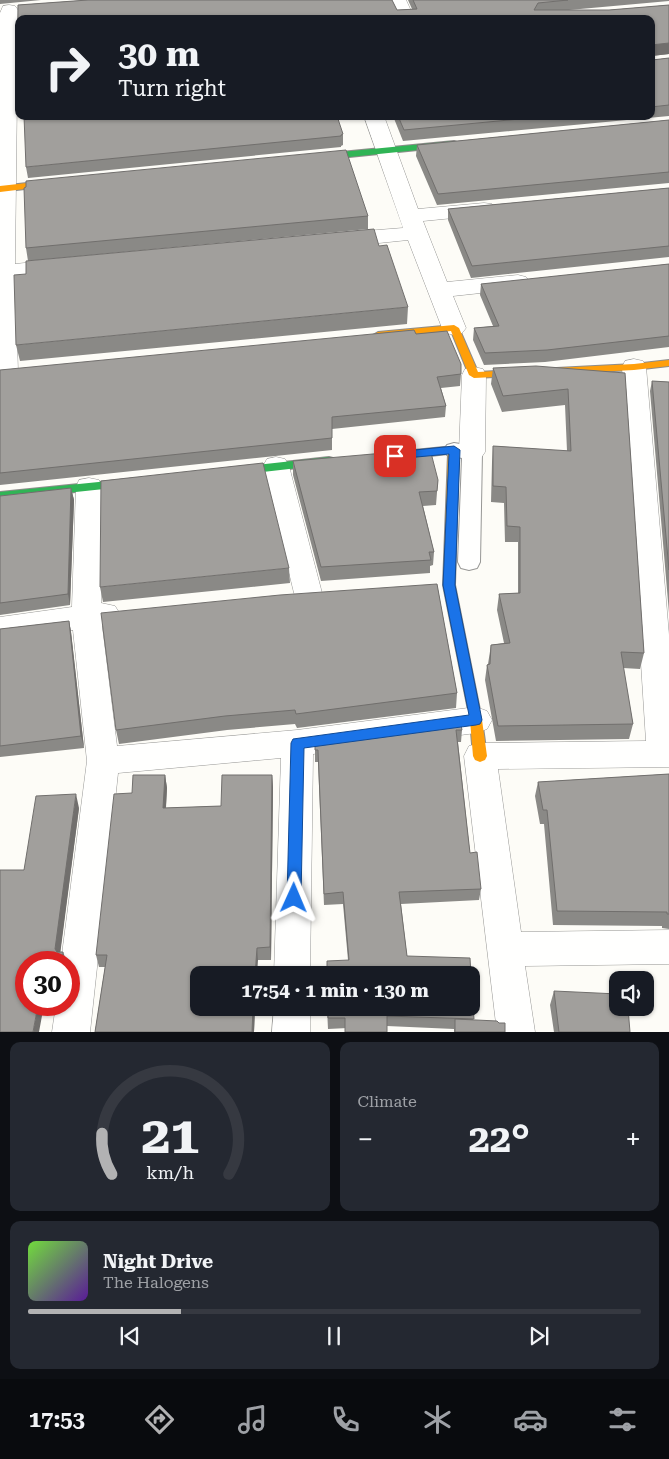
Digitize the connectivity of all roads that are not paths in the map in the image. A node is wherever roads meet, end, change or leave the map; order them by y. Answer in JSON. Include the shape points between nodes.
{"nodes":[{"id":1,"x":397,"y":0,"type":"edge"},
{"id":2,"x":29,"y":8,"type":"edge"},
{"id":3,"x":5,"y":10,"type":"edge"},
{"id":4,"x":404,"y":15,"type":"edge"},
{"id":5,"x":9,"y":62,"type":"edge"},
{"id":6,"x":11,"y":118,"type":"edge"},
{"id":7,"x":376,"y":120,"type":"edge"},
{"id":8,"x":465,"y":143,"type":"edge"},
{"id":9,"x":388,"y":150,"type":"junction"},
{"id":10,"x":299,"y":159,"type":"edge"},
{"id":11,"x":73,"y":182,"type":"edge"},
{"id":12,"x":2,"y":188,"type":"edge"},
{"id":13,"x":500,"y":207,"type":"edge"},
{"id":14,"x":413,"y":224,"type":"junction"},
{"id":15,"x":317,"y":242,"type":"edge"},
{"id":16,"x":81,"y":264,"type":"edge"},
{"id":17,"x":1,"y":272,"type":"edge"},
{"id":18,"x":535,"y":280,"type":"edge"},
{"id":19,"x":440,"y":290,"type":"junction"},
{"id":20,"x":454,"y":328,"type":"junction"},
{"id":21,"x":364,"y":336,"type":"edge"},
{"id":22,"x":669,"y":363,"type":"edge"},
{"id":23,"x":634,"y":367,"type":"junction"},
{"id":24,"x":7,"y":372,"type":"edge"},
{"id":25,"x":474,"y":376,"type":"junction"},
{"id":26,"x":463,"y":451,"type":"junction"},
{"id":27,"x":385,"y":456,"type":"edge"},
{"id":28,"x":345,"y":460,"type":"edge"},
{"id":29,"x":276,"y":466,"type":"junction"},
{"id":30,"x":217,"y":473,"type":"edge"},
{"id":31,"x":148,"y":481,"type":"edge"},
{"id":32,"x":89,"y":487,"type":"junction"},
{"id":33,"x":0,"y":496,"type":"edge"},
{"id":34,"x":469,"y":562,"type":"dead end"},
{"id":35,"x":280,"y":596,"type":"edge"},
{"id":36,"x":135,"y":611,"type":"edge"},
{"id":37,"x":86,"y":616,"type":"junction"},
{"id":38,"x":0,"y":628,"type":"edge"},
{"id":39,"x":476,"y":720,"type":"junction"},
{"id":40,"x":297,"y":743,"type":"junction"},
{"id":41,"x":666,"y":754,"type":"edge"},
{"id":42,"x":480,"y":756,"type":"junction"},
{"id":43,"x":103,"y":761,"type":"junction"},
{"id":44,"x":669,"y":947,"type":"edge"},
{"id":45,"x":505,"y":948,"type":"junction"},
{"id":46,"x":292,"y":966,"type":"edge"},
{"id":47,"x":292,"y":1016,"type":"edge"},
{"id":48,"x":71,"y":1032,"type":"edge"},
{"id":49,"x":291,"y":1032,"type":"edge"},
{"id":50,"x":516,"y":1032,"type":"edge"}],
"edges":[{"from":1,"to":4,"type":"street"},
{"from":2,"to":3,"type":"street"},
{"from":3,"to":5,"type":"street"},
{"from":5,"to":6,"type":"street"},
{"from":6,"to":12,"type":"street"},
{"from":7,"to":9,"type":"street"},
{"from":8,"to":9,"type":"street"},
{"from":9,"to":10,"type":"street"},
{"from":9,"to":14,"type":"street"},
{"from":11,"to":12,"type":"street"},
{"from":12,"to":17,"type":"street"},
{"from":13,"to":14,"type":"street"},
{"from":14,"to":15,"type":"street"},
{"from":14,"to":19,"type":"street"},
{"from":16,"to":17,"type":"street"},
{"from":17,"to":24,"type":"street"},
{"from":18,"to":19,"type":"street"},
{"from":19,"to":20,"type":"street"},
{"from":20,"to":21,"type":"street"},
{"from":20,"to":25,"type":"street"},
{"from":22,"to":23,"type":"street"},
{"from":23,"to":25,"type":"street"},
{"from":23,"to":41,"type":"street"},
{"from":25,"to":26,"type":"street"},
{"from":26,"to":27,"type":"street"},
{"from":26,"to":34,"type":"lane"},
{"from":26,"to":39,"type":"street","via":[[435,586]]},
{"from":28,"to":29,"type":"street"},
{"from":29,"to":30,"type":"street"},
{"from":29,"to":35,"type":"street","via":[[322,592]]},
{"from":31,"to":32,"type":"street"},
{"from":32,"to":33,"type":"street"},
{"from":32,"to":37,"type":"street"},
{"from":36,"to":37,"type":"street"},
{"from":37,"to":38,"type":"street"},
{"from":37,"to":43,"type":"street"},
{"from":39,"to":40,"type":"street"},
{"from":39,"to":42,"type":"street"},
{"from":40,"to":43,"type":"street"},
{"from":40,"to":46,"type":"street"},
{"from":41,"to":42,"type":"street"},
{"from":42,"to":45,"type":"street"},
{"from":43,"to":48,"type":"street"},
{"from":44,"to":45,"type":"street"},
{"from":45,"to":50,"type":"street"},
{"from":47,"to":49,"type":"street"}]}
